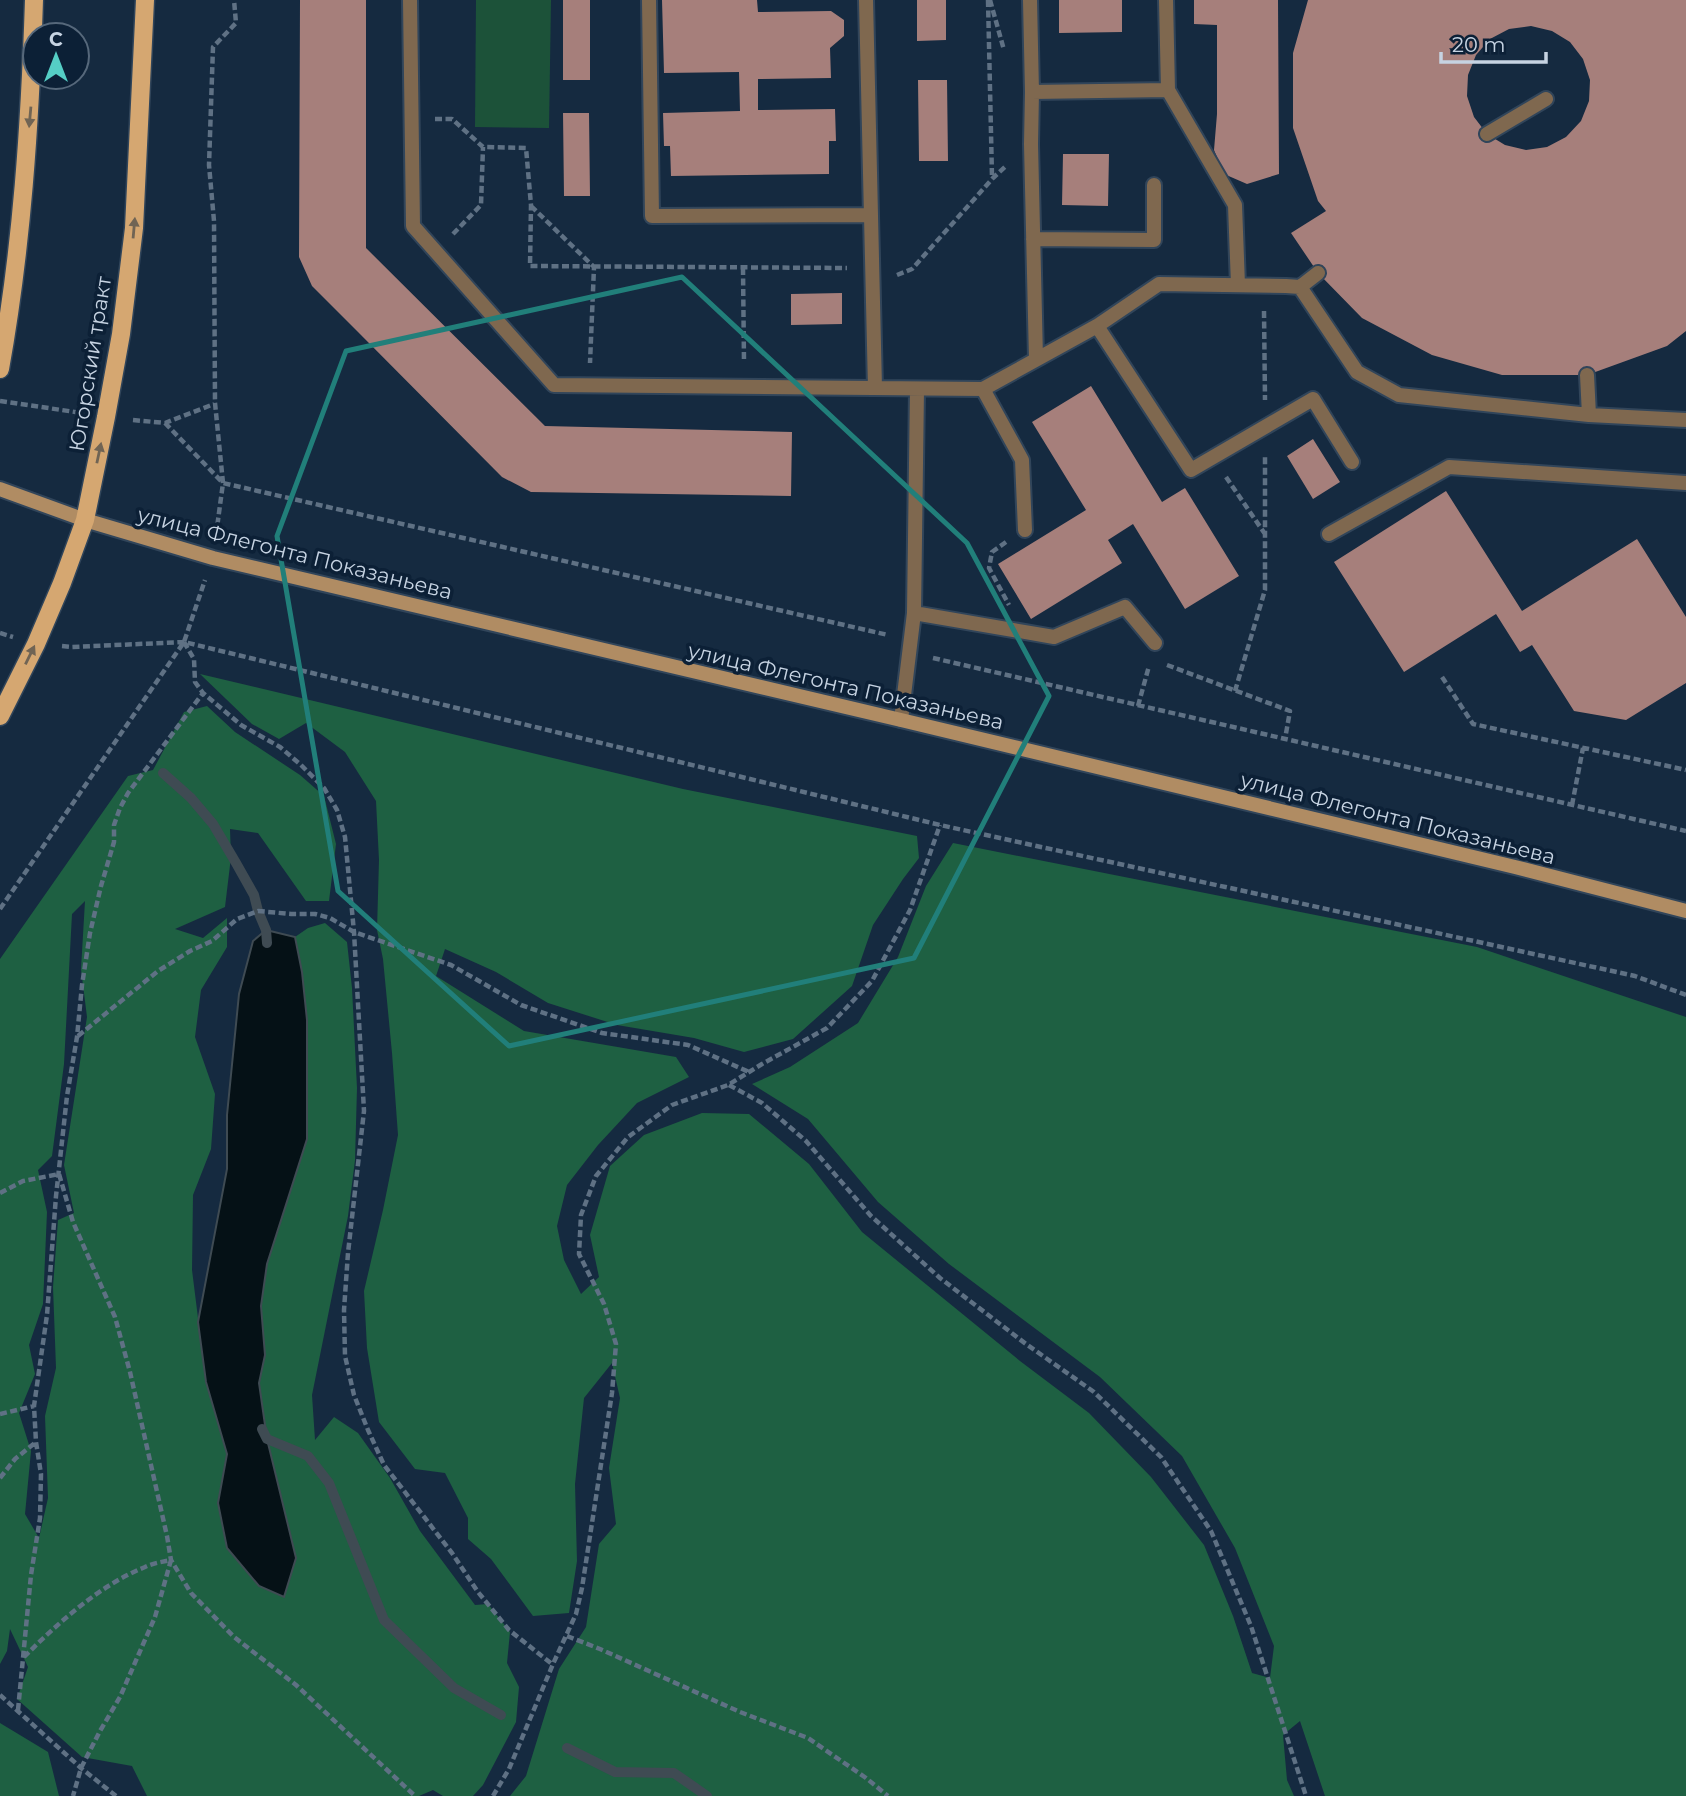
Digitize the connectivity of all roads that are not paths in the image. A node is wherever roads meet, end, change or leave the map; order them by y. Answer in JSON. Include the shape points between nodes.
{"nodes":[{"id":1,"x":34,"y":0,"type":"edge"},
{"id":2,"x":145,"y":0,"type":"edge"},
{"id":3,"x":410,"y":0,"type":"edge"},
{"id":4,"x":649,"y":0,"type":"edge"},
{"id":5,"x":866,"y":0,"type":"edge"},
{"id":6,"x":1030,"y":0,"type":"edge"},
{"id":7,"x":1167,"y":0,"type":"edge"},
{"id":8,"x":1168,"y":90,"type":"junction"},
{"id":9,"x":1032,"y":92,"type":"junction"},
{"id":10,"x":1546,"y":99,"type":"dead end"},
{"id":11,"x":1487,"y":134,"type":"dead end"},
{"id":12,"x":1154,"y":185,"type":"dead end"},
{"id":13,"x":871,"y":215,"type":"junction"},
{"id":14,"x":1033,"y":239,"type":"junction"},
{"id":15,"x":1318,"y":273,"type":"dead end"},
{"id":16,"x":1238,"y":285,"type":"junction"},
{"id":17,"x":1300,"y":287,"type":"junction"},
{"id":18,"x":1097,"y":326,"type":"junction"},
{"id":19,"x":1036,"y":359,"type":"junction"},
{"id":20,"x":0,"y":369,"type":"edge"},
{"id":21,"x":1587,"y":375,"type":"dead end"},
{"id":22,"x":875,"y":388,"type":"junction"},
{"id":23,"x":917,"y":389,"type":"junction"},
{"id":24,"x":983,"y":389,"type":"junction"},
{"id":25,"x":1589,"y":415,"type":"junction"},
{"id":26,"x":1686,"y":420,"type":"edge"},
{"id":27,"x":1352,"y":461,"type":"dead end"},
{"id":28,"x":1686,"y":483,"type":"edge"},
{"id":29,"x":0,"y":489,"type":"edge"},
{"id":30,"x":85,"y":520,"type":"junction"},
{"id":31,"x":1025,"y":530,"type":"road end"},
{"id":32,"x":1329,"y":534,"type":"dead end"},
{"id":33,"x":914,"y":613,"type":"junction"},
{"id":34,"x":1155,"y":643,"type":"road end"},
{"id":35,"x":0,"y":716,"type":"edge"},
{"id":36,"x":901,"y":720,"type":"junction"},
{"id":37,"x":1686,"y":911,"type":"edge"}],
"edges":[{"from":1,"to":20,"type":"main road","one_way":true,"via":[[22,207]]},
{"from":30,"to":2,"type":"main road","name":"Югорский тракт","one_way":true,"via":[[121,334],[134,228]]},
{"from":3,"to":22,"type":"lane","via":[[412,226],[554,385]]},
{"from":4,"to":13,"type":"lane","via":[[652,216]]},
{"from":5,"to":13,"type":"lane"},
{"from":6,"to":9,"type":"lane"},
{"from":7,"to":8,"type":"lane"},
{"from":8,"to":9,"type":"lane"},
{"from":8,"to":16,"type":"lane","via":[[1235,205]]},
{"from":9,"to":14,"type":"lane"},
{"from":10,"to":11,"type":"lane"},
{"from":12,"to":14,"type":"lane","via":[[1154,240]]},
{"from":13,"to":22,"type":"lane"},
{"from":14,"to":19,"type":"lane"},
{"from":15,"to":17,"type":"lane"},
{"from":16,"to":17,"type":"lane"},
{"from":16,"to":18,"type":"lane","via":[[1159,284]]},
{"from":17,"to":25,"type":"lane","via":[[1357,372],[1399,395]]},
{"from":18,"to":19,"type":"lane"},
{"from":18,"to":27,"type":"lane","via":[[1191,470],[1313,399]]},
{"from":19,"to":24,"type":"lane"},
{"from":21,"to":25,"type":"lane"},
{"from":22,"to":23,"type":"lane"},
{"from":23,"to":24,"type":"lane"},
{"from":23,"to":33,"type":"lane"},
{"from":24,"to":31,"type":"lane","via":[[1022,460]]},
{"from":25,"to":26,"type":"lane"},
{"from":28,"to":32,"type":"lane","via":[[1448,467]]},
{"from":29,"to":30,"type":"main road","name":"улица Флегонта Показаньева"},
{"from":35,"to":30,"type":"main road","name":"Югорский тракт","one_way":true,"via":[[36,644]]},
{"from":30,"to":36,"type":"main road","name":"улица Флегонта Показаньева","via":[[213,558]]},
{"from":33,"to":34,"type":"lane","via":[[1054,638],[1125,607]]},
{"from":33,"to":36,"type":"lane"},
{"from":36,"to":37,"type":"main road","name":"улица Флегонта Показаньева"}]}
